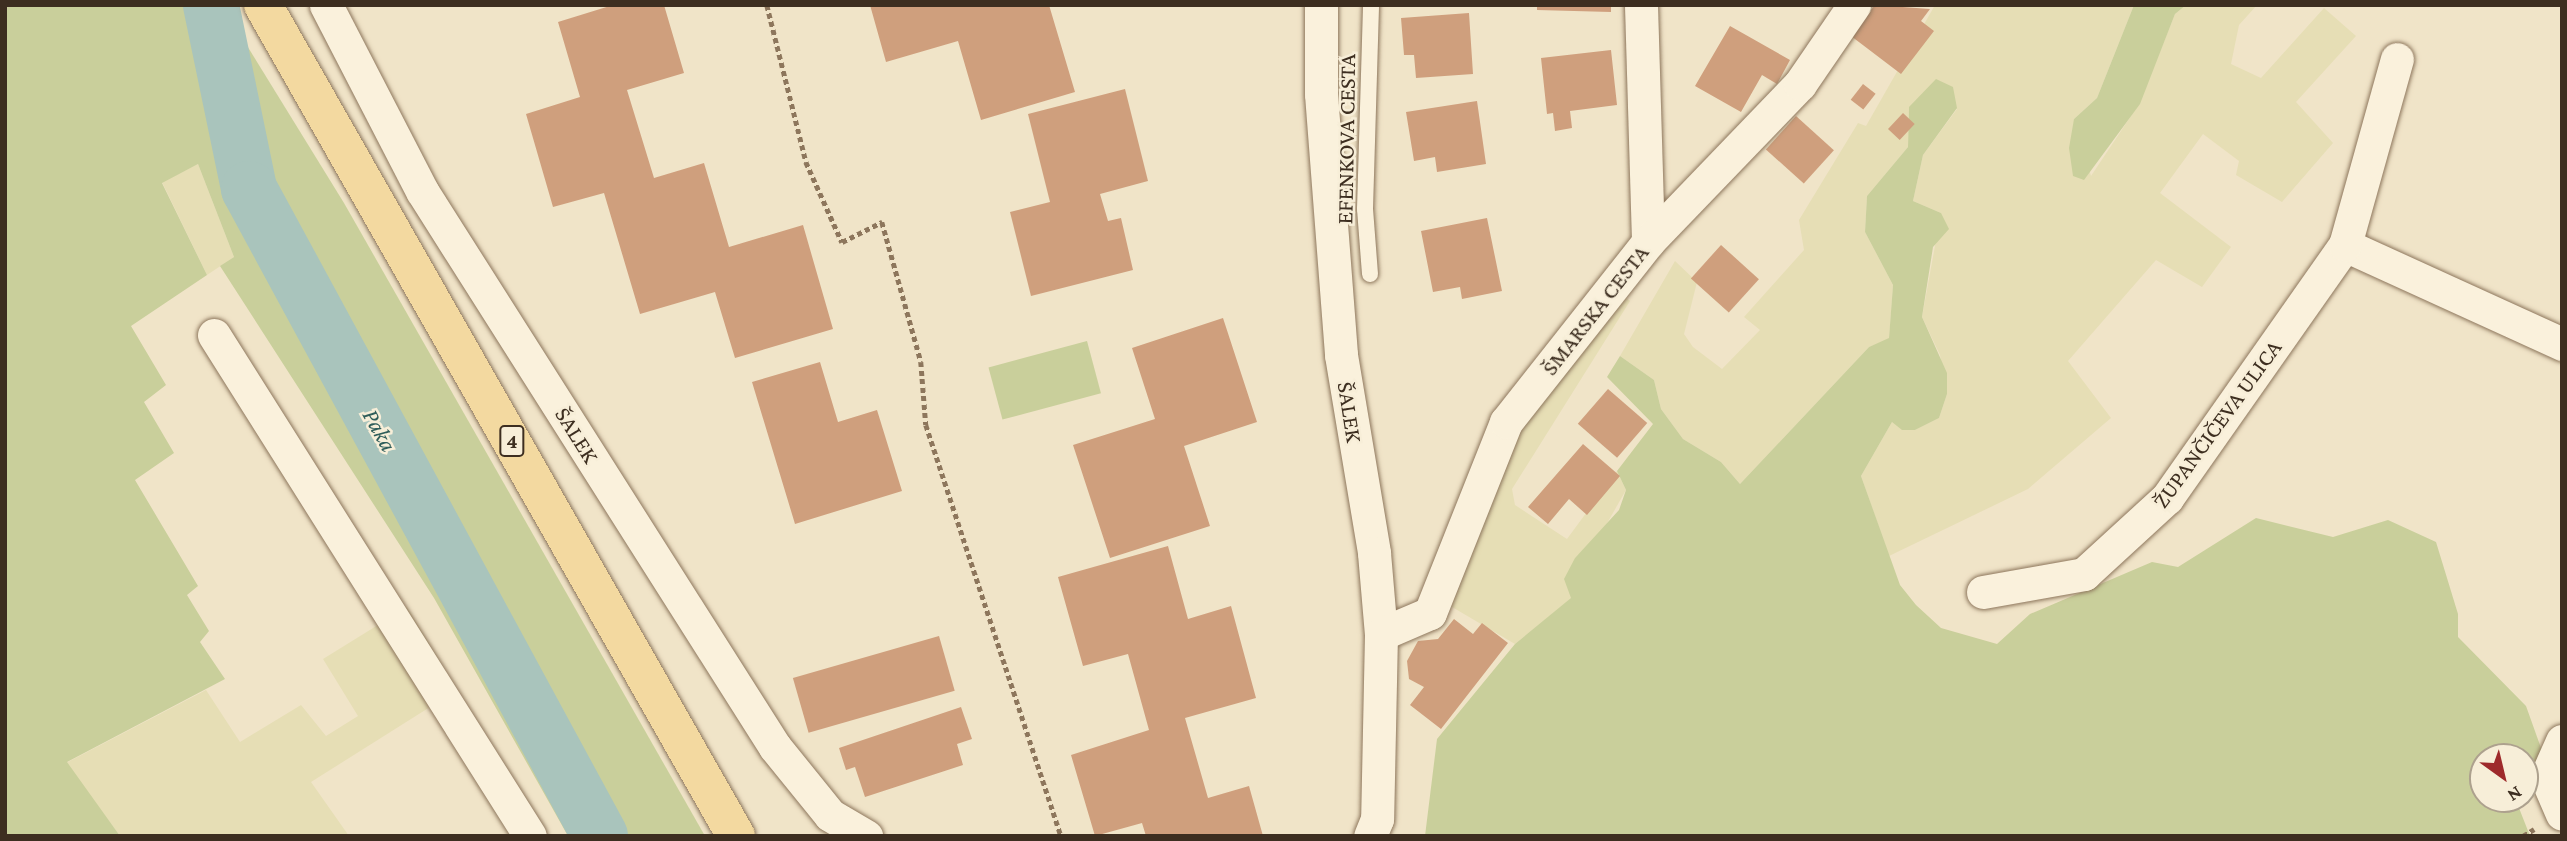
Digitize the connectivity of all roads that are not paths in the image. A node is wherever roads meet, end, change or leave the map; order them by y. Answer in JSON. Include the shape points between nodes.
{"nodes":[{"id":1,"x":263,"y":5,"type":"edge"},
{"id":2,"x":326,"y":5,"type":"edge"},
{"id":3,"x":1321,"y":5,"type":"edge"},
{"id":4,"x":1371,"y":5,"type":"edge"},
{"id":5,"x":1641,"y":5,"type":"edge"},
{"id":6,"x":1854,"y":5,"type":"edge"},
{"id":7,"x":2397,"y":59,"type":"dead end"},
{"id":8,"x":1365,"y":209,"type":"junction"},
{"id":9,"x":1328,"y":215,"type":"junction"},
{"id":10,"x":1648,"y":242,"type":"junction"},
{"id":11,"x":2345,"y":245,"type":"junction"},
{"id":12,"x":1370,"y":274,"type":"dead end"},
{"id":13,"x":214,"y":335,"type":"dead end"},
{"id":14,"x":2562,"y":344,"type":"edge"},
{"id":15,"x":1983,"y":592,"type":"dead end"},
{"id":16,"x":1381,"y":634,"type":"junction"},
{"id":17,"x":2562,"y":741,"type":"edge"},
{"id":18,"x":2562,"y":814,"type":"edge"},
{"id":19,"x":1378,"y":830,"type":"edge"},
{"id":20,"x":530,"y":836,"type":"edge"},
{"id":21,"x":736,"y":836,"type":"edge"},
{"id":22,"x":866,"y":836,"type":"edge"}],
"edges":[{"from":1,"to":21,"type":"main road","number":"4"},
{"from":2,"to":22,"type":"street","name":"ŠALEK","via":[[422,191],[775,747],[830,815]]},
{"from":3,"to":9,"type":"street","name":"ŠALEK"},
{"from":4,"to":8,"type":"lane","name":"EFENKOVA CESTA"},
{"from":5,"to":10,"type":"street"},
{"from":6,"to":10,"type":"street","name":"ŠMARSKA CESTA","via":[[1800,84]]},
{"from":7,"to":11,"type":"street","name":"ŽUPANČIČEVA ULICA"},
{"from":8,"to":9,"type":"lane"},
{"from":8,"to":12,"type":"lane","name":"EFENKOVA CESTA"},
{"from":9,"to":16,"type":"street","name":"ŠALEK","via":[[1340,355],[1374,553]]},
{"from":10,"to":16,"type":"street","name":"ŠMARSKA CESTA","via":[[1506,422],[1430,613]]},
{"from":11,"to":14,"type":"street"},
{"from":11,"to":15,"type":"street","name":"ŽUPANČIČEVA ULICA","via":[[2167,498],[2084,574]]},
{"from":13,"to":20,"type":"street"},
{"from":16,"to":19,"type":"street","name":"ŠALEK"},
{"from":17,"to":18,"type":"street","via":[[2546,777]]}]}
